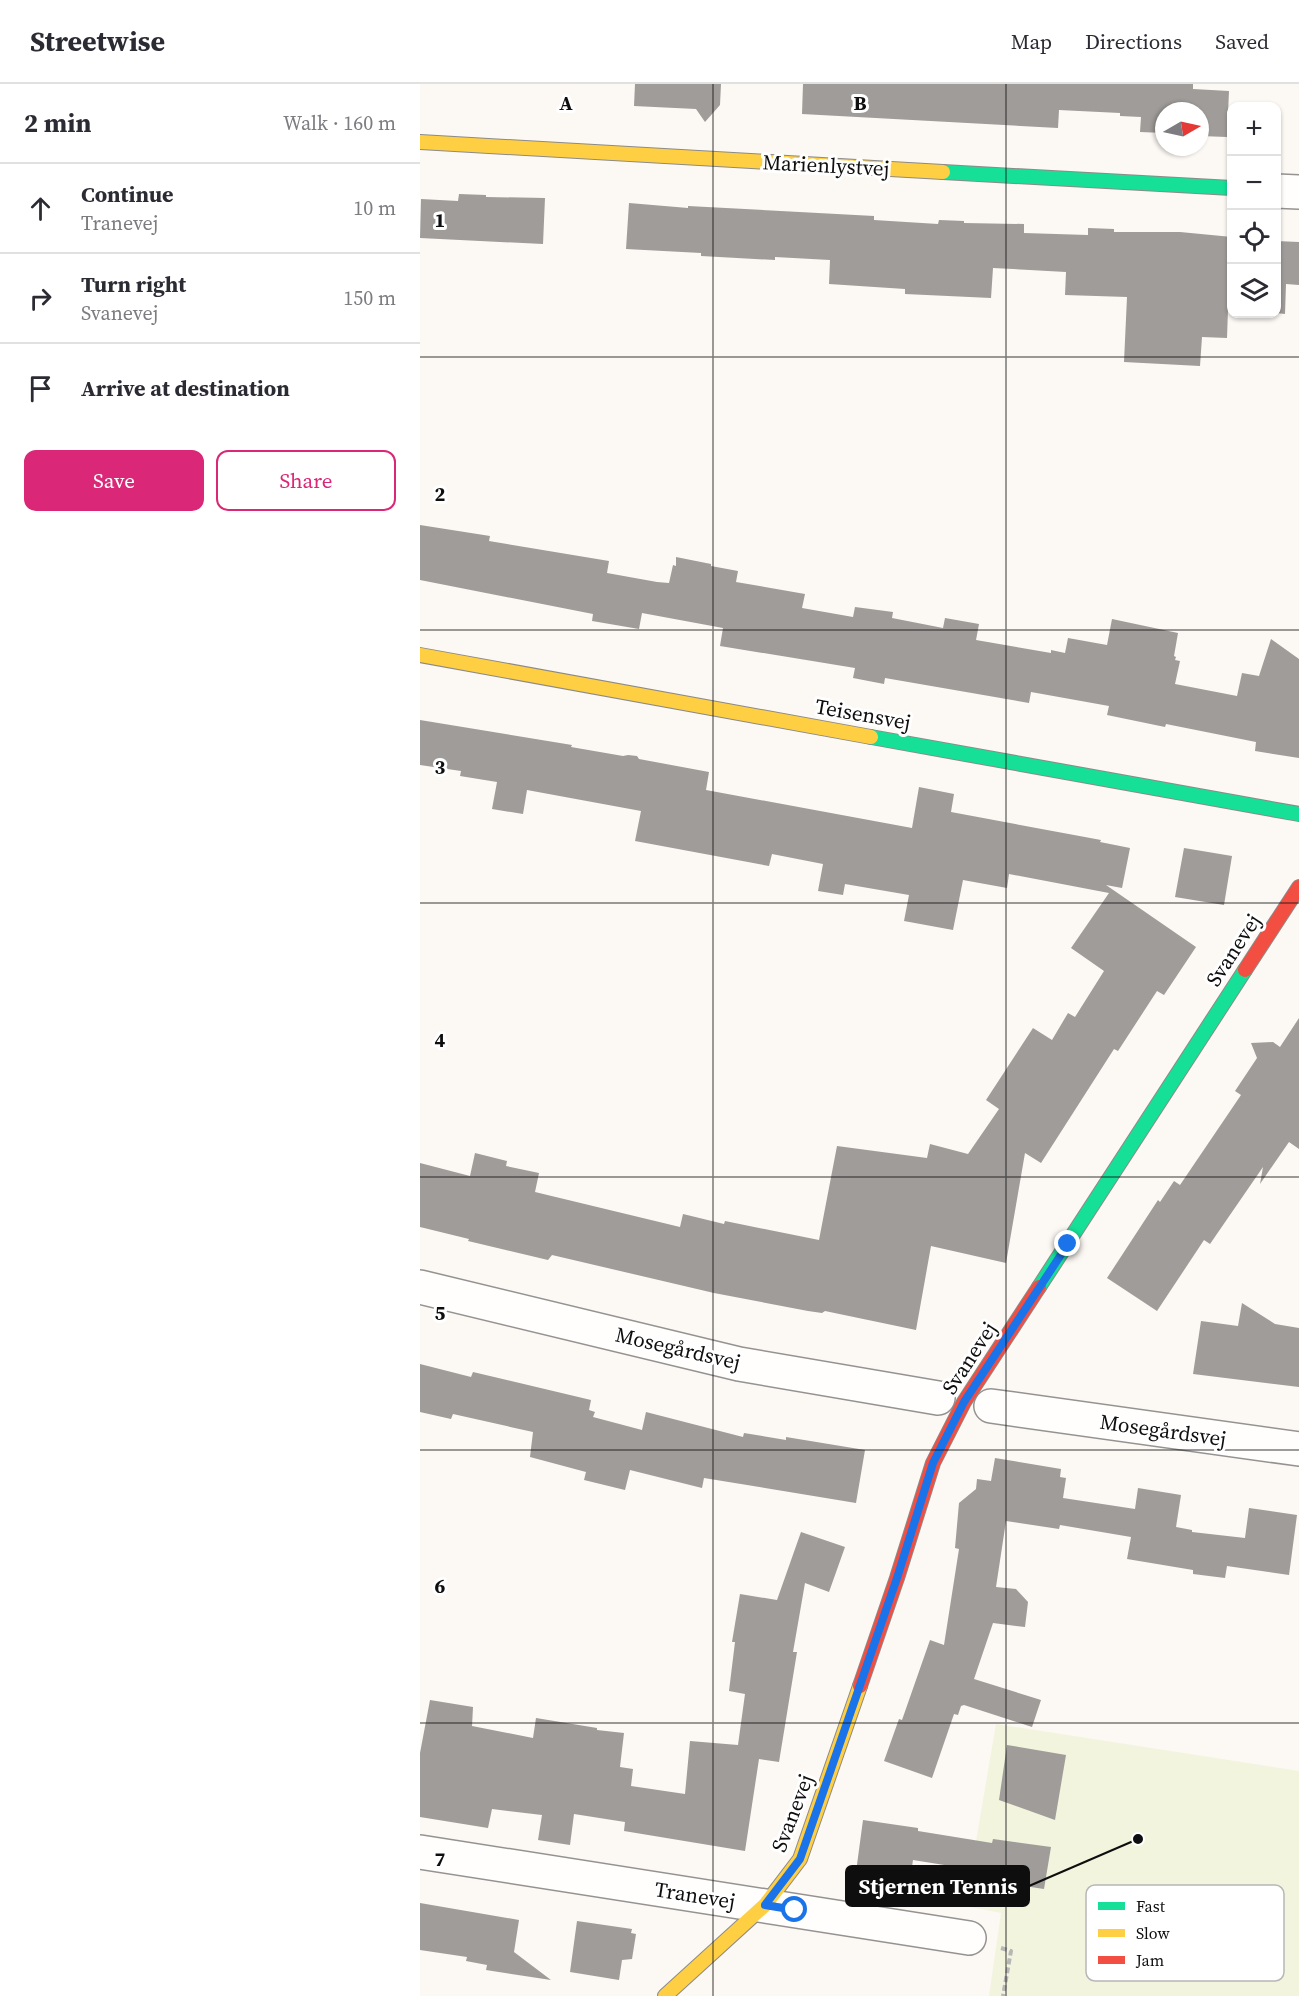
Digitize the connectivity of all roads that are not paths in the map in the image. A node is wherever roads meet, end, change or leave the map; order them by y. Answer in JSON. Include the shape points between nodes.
{"nodes":[{"id":1,"x":420,"y":142,"type":"edge"},
{"id":2,"x":1227,"y":188,"type":"edge"},
{"id":3,"x":1281,"y":191,"type":"edge"},
{"id":4,"x":1299,"y":192,"type":"edge"},
{"id":5,"x":420,"y":655,"type":"edge"},
{"id":6,"x":1299,"y":814,"type":"edge"},
{"id":7,"x":1299,"y":887,"type":"edge"},
{"id":8,"x":420,"y":1287,"type":"edge"},
{"id":9,"x":938,"y":1398,"type":"dead end"},
{"id":10,"x":991,"y":1406,"type":"dead end"},
{"id":11,"x":1299,"y":1449,"type":"edge"},
{"id":12,"x":420,"y":1852,"type":"edge"},
{"id":13,"x":765,"y":1905,"type":"junction"},
{"id":14,"x":969,"y":1938,"type":"road end"},
{"id":15,"x":666,"y":1996,"type":"edge"}],
"edges":[{"from":1,"to":2,"type":"street","name":"Marienlystvej"},
{"from":3,"to":4,"type":"street"},
{"from":5,"to":6,"type":"street","name":"Teisensvej"},
{"from":7,"to":13,"type":"street","name":"Svanevej","via":[[964,1402],[933,1463],[800,1859]]},
{"from":8,"to":9,"type":"street","name":"Mosegårdsvej","via":[[739,1364]]},
{"from":10,"to":11,"type":"street","name":"Mosegårdsvej"},
{"from":12,"to":13,"type":"street","name":"Tranevej"},
{"from":13,"to":14,"type":"street","name":"Tranevej"},
{"from":13,"to":15,"type":"street","name":"Svanevej"}]}
